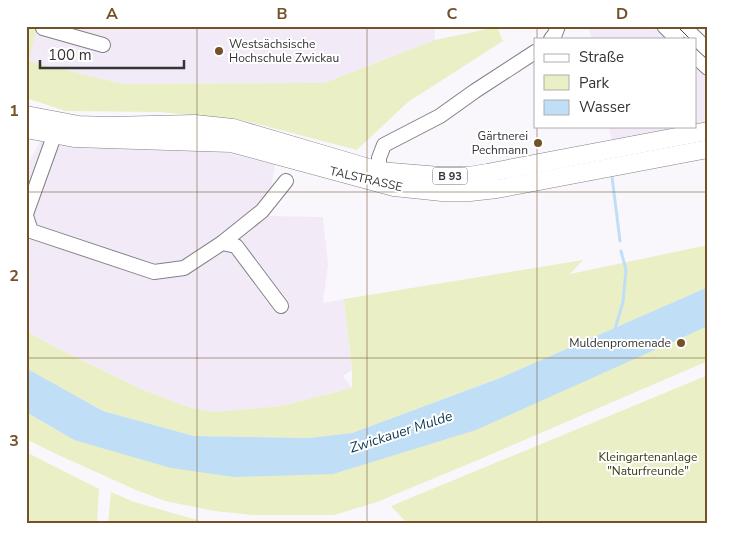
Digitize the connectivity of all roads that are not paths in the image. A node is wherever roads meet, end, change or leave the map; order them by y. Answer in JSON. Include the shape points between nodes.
{"nodes":[{"id":1,"x":44,"y":26,"type":"edge"},
{"id":2,"x":558,"y":26,"type":"edge"},
{"id":3,"x":664,"y":26,"type":"edge"},
{"id":4,"x":682,"y":26,"type":"edge"},
{"id":5,"x":552,"y":38,"type":"edge"},
{"id":6,"x":676,"y":38,"type":"edge"},
{"id":7,"x":695,"y":38,"type":"edge"},
{"id":8,"x":696,"y":39,"type":"edge"},
{"id":9,"x":103,"y":45,"type":"dead end"},
{"id":10,"x":708,"y":50,"type":"edge"},
{"id":11,"x":534,"y":53,"type":"edge"},
{"id":12,"x":696,"y":57,"type":"edge"},
{"id":13,"x":708,"y":68,"type":"edge"},
{"id":14,"x":26,"y":115,"type":"edge"},
{"id":15,"x":26,"y":129,"type":"edge"},
{"id":16,"x":57,"y":129,"type":"junction"},
{"id":17,"x":708,"y":132,"type":"edge"},
{"id":18,"x":708,"y":149,"type":"edge"},
{"id":19,"x":379,"y":170,"type":"junction"},
{"id":20,"x":286,"y":181,"type":"dead end"},
{"id":21,"x":26,"y":215,"type":"edge"},
{"id":22,"x":222,"y":243,"type":"junction"},
{"id":23,"x":280,"y":306,"type":"dead end"}],
"edges":[{"from":1,"to":9,"type":"street"},
{"from":2,"to":5,"type":"street"},
{"from":3,"to":6,"type":"street"},
{"from":4,"to":7,"type":"street"},
{"from":8,"to":10,"type":"street"},
{"from":11,"to":19,"type":"street","via":[[440,116],[384,145]]},
{"from":12,"to":13,"type":"street"},
{"from":14,"to":16,"type":"main road","number":"B 93"},
{"from":15,"to":16,"type":"main road","number":"B 93"},
{"from":16,"to":18,"type":"main road","name":"TALSTRASSE","number":"B 93","via":[[106,140],[230,143],[394,187],[442,192],[497,189]]},
{"from":16,"to":19,"type":"main road","name":"TALSTRASSE","number":"B 93","via":[[194,124],[233,128]]},
{"from":16,"to":21,"type":"street"},
{"from":17,"to":19,"type":"main road","name":"TALSTRASSE","number":"B 93","via":[[469,176]]},
{"from":20,"to":22,"type":"street","via":[[262,212]]},
{"from":21,"to":22,"type":"street","via":[[31,231],[154,272],[184,268]]},
{"from":22,"to":23,"type":"street","via":[[236,246]]}]}
